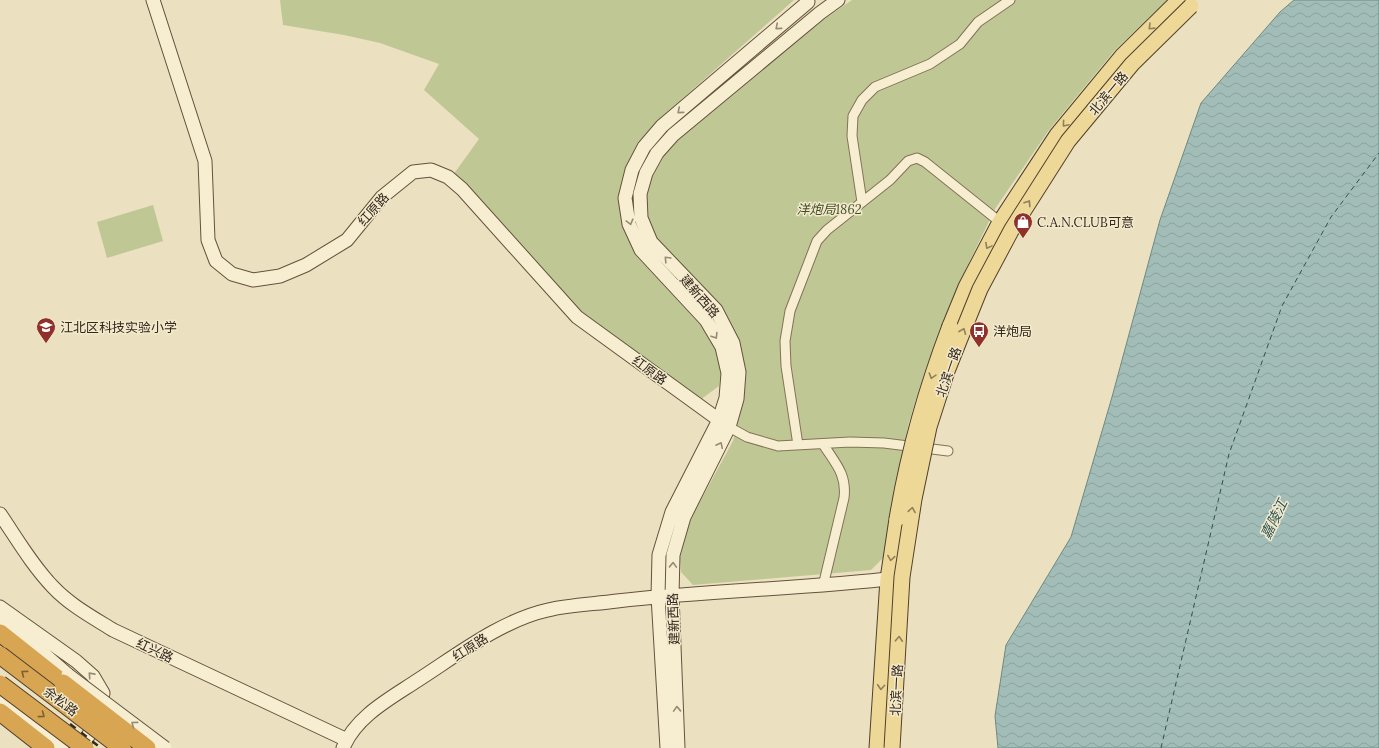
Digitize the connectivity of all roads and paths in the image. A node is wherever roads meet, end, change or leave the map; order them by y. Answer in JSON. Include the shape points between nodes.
{"nodes":[{"id":1,"x":153,"y":0,"type":"edge"},
{"id":2,"x":838,"y":0,"type":"edge"},
{"id":3,"x":1010,"y":0,"type":"edge"},
{"id":4,"x":808,"y":2,"type":"dead end"},
{"id":5,"x":1189,"y":2,"type":"edge"},
{"id":6,"x":862,"y":202,"type":"junction"},
{"id":7,"x":1000,"y":222,"type":"junction"},
{"id":8,"x":724,"y":423,"type":"junction"},
{"id":9,"x":823,"y":444,"type":"junction"},
{"id":10,"x":798,"y":445,"type":"junction"},
{"id":11,"x":948,"y":451,"type":"dead end"},
{"id":12,"x":0,"y":514,"type":"edge"},
{"id":13,"x":895,"y":578,"type":"junction"},
{"id":14,"x":823,"y":586,"type":"junction"},
{"id":15,"x":672,"y":595,"type":"junction"},
{"id":16,"x":658,"y":596,"type":"junction"},
{"id":17,"x":0,"y":607,"type":"edge"},
{"id":18,"x":0,"y":620,"type":"edge"},
{"id":19,"x":0,"y":633,"type":"edge"},
{"id":20,"x":0,"y":655,"type":"edge"},
{"id":21,"x":66,"y":679,"type":"junction"},
{"id":22,"x":0,"y":684,"type":"edge"},
{"id":23,"x":0,"y":699,"type":"edge"},
{"id":24,"x":0,"y":712,"type":"edge"},
{"id":25,"x":345,"y":745,"type":"edge"},
{"id":26,"x":56,"y":747,"type":"edge"},
{"id":27,"x":82,"y":748,"type":"edge"},
{"id":28,"x":85,"y":748,"type":"edge"},
{"id":29,"x":122,"y":748,"type":"edge"},
{"id":30,"x":147,"y":748,"type":"edge"},
{"id":31,"x":165,"y":748,"type":"edge"},
{"id":32,"x":667,"y":748,"type":"edge"},
{"id":33,"x":678,"y":748,"type":"edge"},
{"id":34,"x":877,"y":748,"type":"edge"},
{"id":35,"x":892,"y":748,"type":"edge"}],
"edges":[{"from":1,"to":8,"type":"main road","name":"红原路","via":[[205,161],[208,240],[216,261],[232,274],[253,280],[280,276],[306,265],[347,240],[382,197],[413,172],[431,170],[448,177],[462,189],[577,317]]},
{"from":8,"to":2,"type":"main road","name":"建新西路","one_way":true,"via":[[737,399],[740,372],[734,343],[716,310],[651,242],[641,218],[640,194],[646,173],[657,153],[673,135]]},
{"from":3,"to":6,"type":"street","via":[[978,22],[960,44],[930,64],[875,87],[862,100],[854,116],[852,136]]},
{"from":4,"to":8,"type":"main road","name":"建新西路","one_way":true,"via":[[662,126],[644,147],[632,170],[625,198],[629,224],[641,250],[706,320],[722,347],[728,373]]},
{"from":5,"to":7,"type":"main road","name":"北滨一路","one_way":true,"via":[[1123,55],[1057,134]]},
{"from":13,"to":5,"type":"main road","name":"北滨一路","one_way":true,"bridge":true,"via":[[929,427],[947,371],[980,289],[1012,229],[1068,141],[1132,64]]},
{"from":6,"to":7,"type":"street","via":[[890,180],[908,161],[917,158]]},
{"from":6,"to":10,"type":"street","via":[[826,230],[818,241],[790,311],[785,340],[786,366]]},
{"from":7,"to":13,"type":"main road","name":"北滨一路","one_way":true,"bridge":true,"via":[[966,286],[935,366],[917,424],[901,496]]},
{"from":8,"to":10,"type":"street","via":[[747,437],[778,446]]},
{"from":15,"to":8,"type":"main road","name":"建新西路","one_way":true,"via":[[673,555],[684,518]]},
{"from":8,"to":16,"type":"main road","name":"建新西路","via":[[672,512],[660,555]]},
{"from":9,"to":10,"type":"street"},
{"from":9,"to":11,"type":"street","via":[[884,443]]},
{"from":9,"to":14,"type":"street","via":[[841,472],[845,490]]},
{"from":12,"to":25,"type":"main road","name":"红兴路","via":[[32,562],[54,587],[82,611],[113,630]]},
{"from":13,"to":14,"type":"main road","name":"红原路"},
{"from":13,"to":34,"type":"main road","name":"北滨一路","one_way":true},
{"from":35,"to":13,"type":"main road","name":"北滨一路","one_way":true,"bridge":true},
{"from":14,"to":15,"type":"main road","name":"红原路"},
{"from":15,"to":16,"type":"main road","name":"红原路"},
{"from":33,"to":15,"type":"main road","name":"建新西路","one_way":true},
{"from":16,"to":25,"type":"main road","name":"红原路","via":[[547,610],[492,632],[378,706],[360,722]]},
{"from":16,"to":32,"type":"main road","name":"建新西路"},
{"from":27,"to":17,"type":"main road","one_way":true,"via":[[99,715],[103,693],[93,676],[76,661]]},
{"from":18,"to":21,"type":"main road","name":"余松路","via":[[37,648]]},
{"from":19,"to":21,"type":"highway"},
{"from":29,"to":20,"type":"highway","name":"余松路","one_way":true,"bridge":true},
{"from":21,"to":30,"type":"highway","bridge":true},
{"from":31,"to":21,"type":"main road","name":"余松路","one_way":true,"bridge":true},
{"from":22,"to":28,"type":"highway","name":"余松路","one_way":true,"bridge":true},
{"from":23,"to":26,"type":"main road"},
{"from":24,"to":26,"type":"highway"}]}
